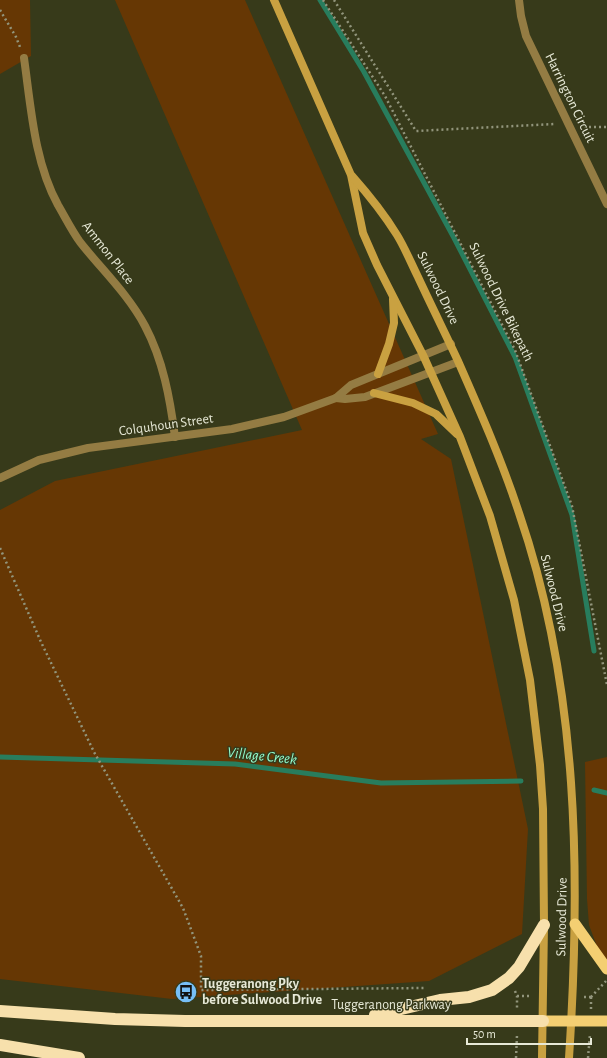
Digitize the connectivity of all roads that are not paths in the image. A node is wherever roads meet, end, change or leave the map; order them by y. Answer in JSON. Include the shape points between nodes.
{"nodes":[{"id":1,"x":274,"y":0,"type":"edge"},
{"id":2,"x":519,"y":0,"type":"edge"},
{"id":3,"x":24,"y":58,"type":"road end"},
{"id":4,"x":351,"y":175,"type":"junction"},
{"id":5,"x":607,"y":204,"type":"edge"},
{"id":6,"x":393,"y":296,"type":"junction"},
{"id":7,"x":451,"y":344,"type":"junction"},
{"id":8,"x":423,"y":355,"type":"junction"},
{"id":9,"x":458,"y":362,"type":"junction"},
{"id":10,"x":431,"y":372,"type":"junction"},
{"id":11,"x":378,"y":374,"type":"junction"},
{"id":12,"x":374,"y":393,"type":"junction"},
{"id":13,"x":336,"y":398,"type":"junction"},
{"id":14,"x":175,"y":436,"type":"junction"},
{"id":15,"x":460,"y":437,"type":"junction"},
{"id":16,"x":0,"y":478,"type":"edge"},
{"id":17,"x":575,"y":924,"type":"junction"},
{"id":18,"x":544,"y":925,"type":"junction"},
{"id":19,"x":607,"y":969,"type":"edge"},
{"id":20,"x":0,"y":1011,"type":"edge"},
{"id":21,"x":355,"y":1020,"type":"junction"},
{"id":22,"x":543,"y":1021,"type":"junction"},
{"id":23,"x":571,"y":1021,"type":"junction"},
{"id":24,"x":607,"y":1021,"type":"edge"},
{"id":25,"x":0,"y":1045,"type":"edge"},
{"id":26,"x":79,"y":1058,"type":"edge"},
{"id":27,"x":542,"y":1058,"type":"edge"},
{"id":28,"x":569,"y":1058,"type":"edge"}],
"edges":[{"from":1,"to":4,"type":"main road","name":"Sulwood Drive"},
{"from":2,"to":5,"type":"street","name":"Harrington Circuit","via":[[526,36]]},
{"from":3,"to":14,"type":"street","name":"Ammon Place","via":[[37,146],[49,185],[79,241],[122,290],[145,326],[161,364]]},
{"from":4,"to":6,"type":"main road","name":"Sulwood Drive","via":[[363,233]]},
{"from":4,"to":7,"type":"main road","name":"Sulwood Drive","via":[[398,237]]},
{"from":6,"to":8,"type":"main road","name":"Sulwood Drive"},
{"from":6,"to":11,"type":"main road","via":[[394,323]]},
{"from":7,"to":8,"type":"street","name":"Colquhoun Street"},
{"from":7,"to":9,"type":"main road","name":"Sulwood Drive"},
{"from":8,"to":10,"type":"main road","name":"Sulwood Drive"},
{"from":8,"to":11,"type":"street","name":"Colquhoun Street"},
{"from":9,"to":10,"type":"street","name":"Colquhoun Street"},
{"from":9,"to":17,"type":"main road","name":"Sulwood Drive","via":[[488,429],[520,514],[553,645],[561,687],[571,782]]},
{"from":10,"to":12,"type":"street","name":"Colquhoun Street"},
{"from":10,"to":15,"type":"main road","name":"Sulwood Drive"},
{"from":11,"to":13,"type":"street","name":"Colquhoun Street","via":[[351,385]]},
{"from":12,"to":13,"type":"street","name":"Colquhoun Street","via":[[365,397]]},
{"from":12,"to":15,"type":"main road","via":[[413,403],[436,414]]},
{"from":13,"to":14,"type":"street","name":"Colquhoun Street","via":[[284,417],[232,429]]},
{"from":14,"to":16,"type":"street","name":"Colquhoun Street","via":[[88,448],[39,460]]},
{"from":15,"to":18,"type":"main road","name":"Sulwood Drive","via":[[490,516],[514,600],[530,680],[543,809]]},
{"from":17,"to":19,"type":"highway"},
{"from":17,"to":23,"type":"main road","name":"Sulwood Drive"},
{"from":18,"to":21,"type":"highway","via":[[519,967],[492,990]]},
{"from":18,"to":22,"type":"main road","name":"Sulwood Drive"},
{"from":20,"to":21,"type":"highway","name":"Tuggeranong Parkway","via":[[185,1021]]},
{"from":21,"to":22,"type":"highway","name":"Tuggeranong Parkway"},
{"from":22,"to":23,"type":"highway"},
{"from":22,"to":27,"type":"main road","name":"Sulwood Drive"},
{"from":23,"to":24,"type":"highway"},
{"from":23,"to":28,"type":"main road","name":"Sulwood Drive"},
{"from":25,"to":26,"type":"highway"}]}
